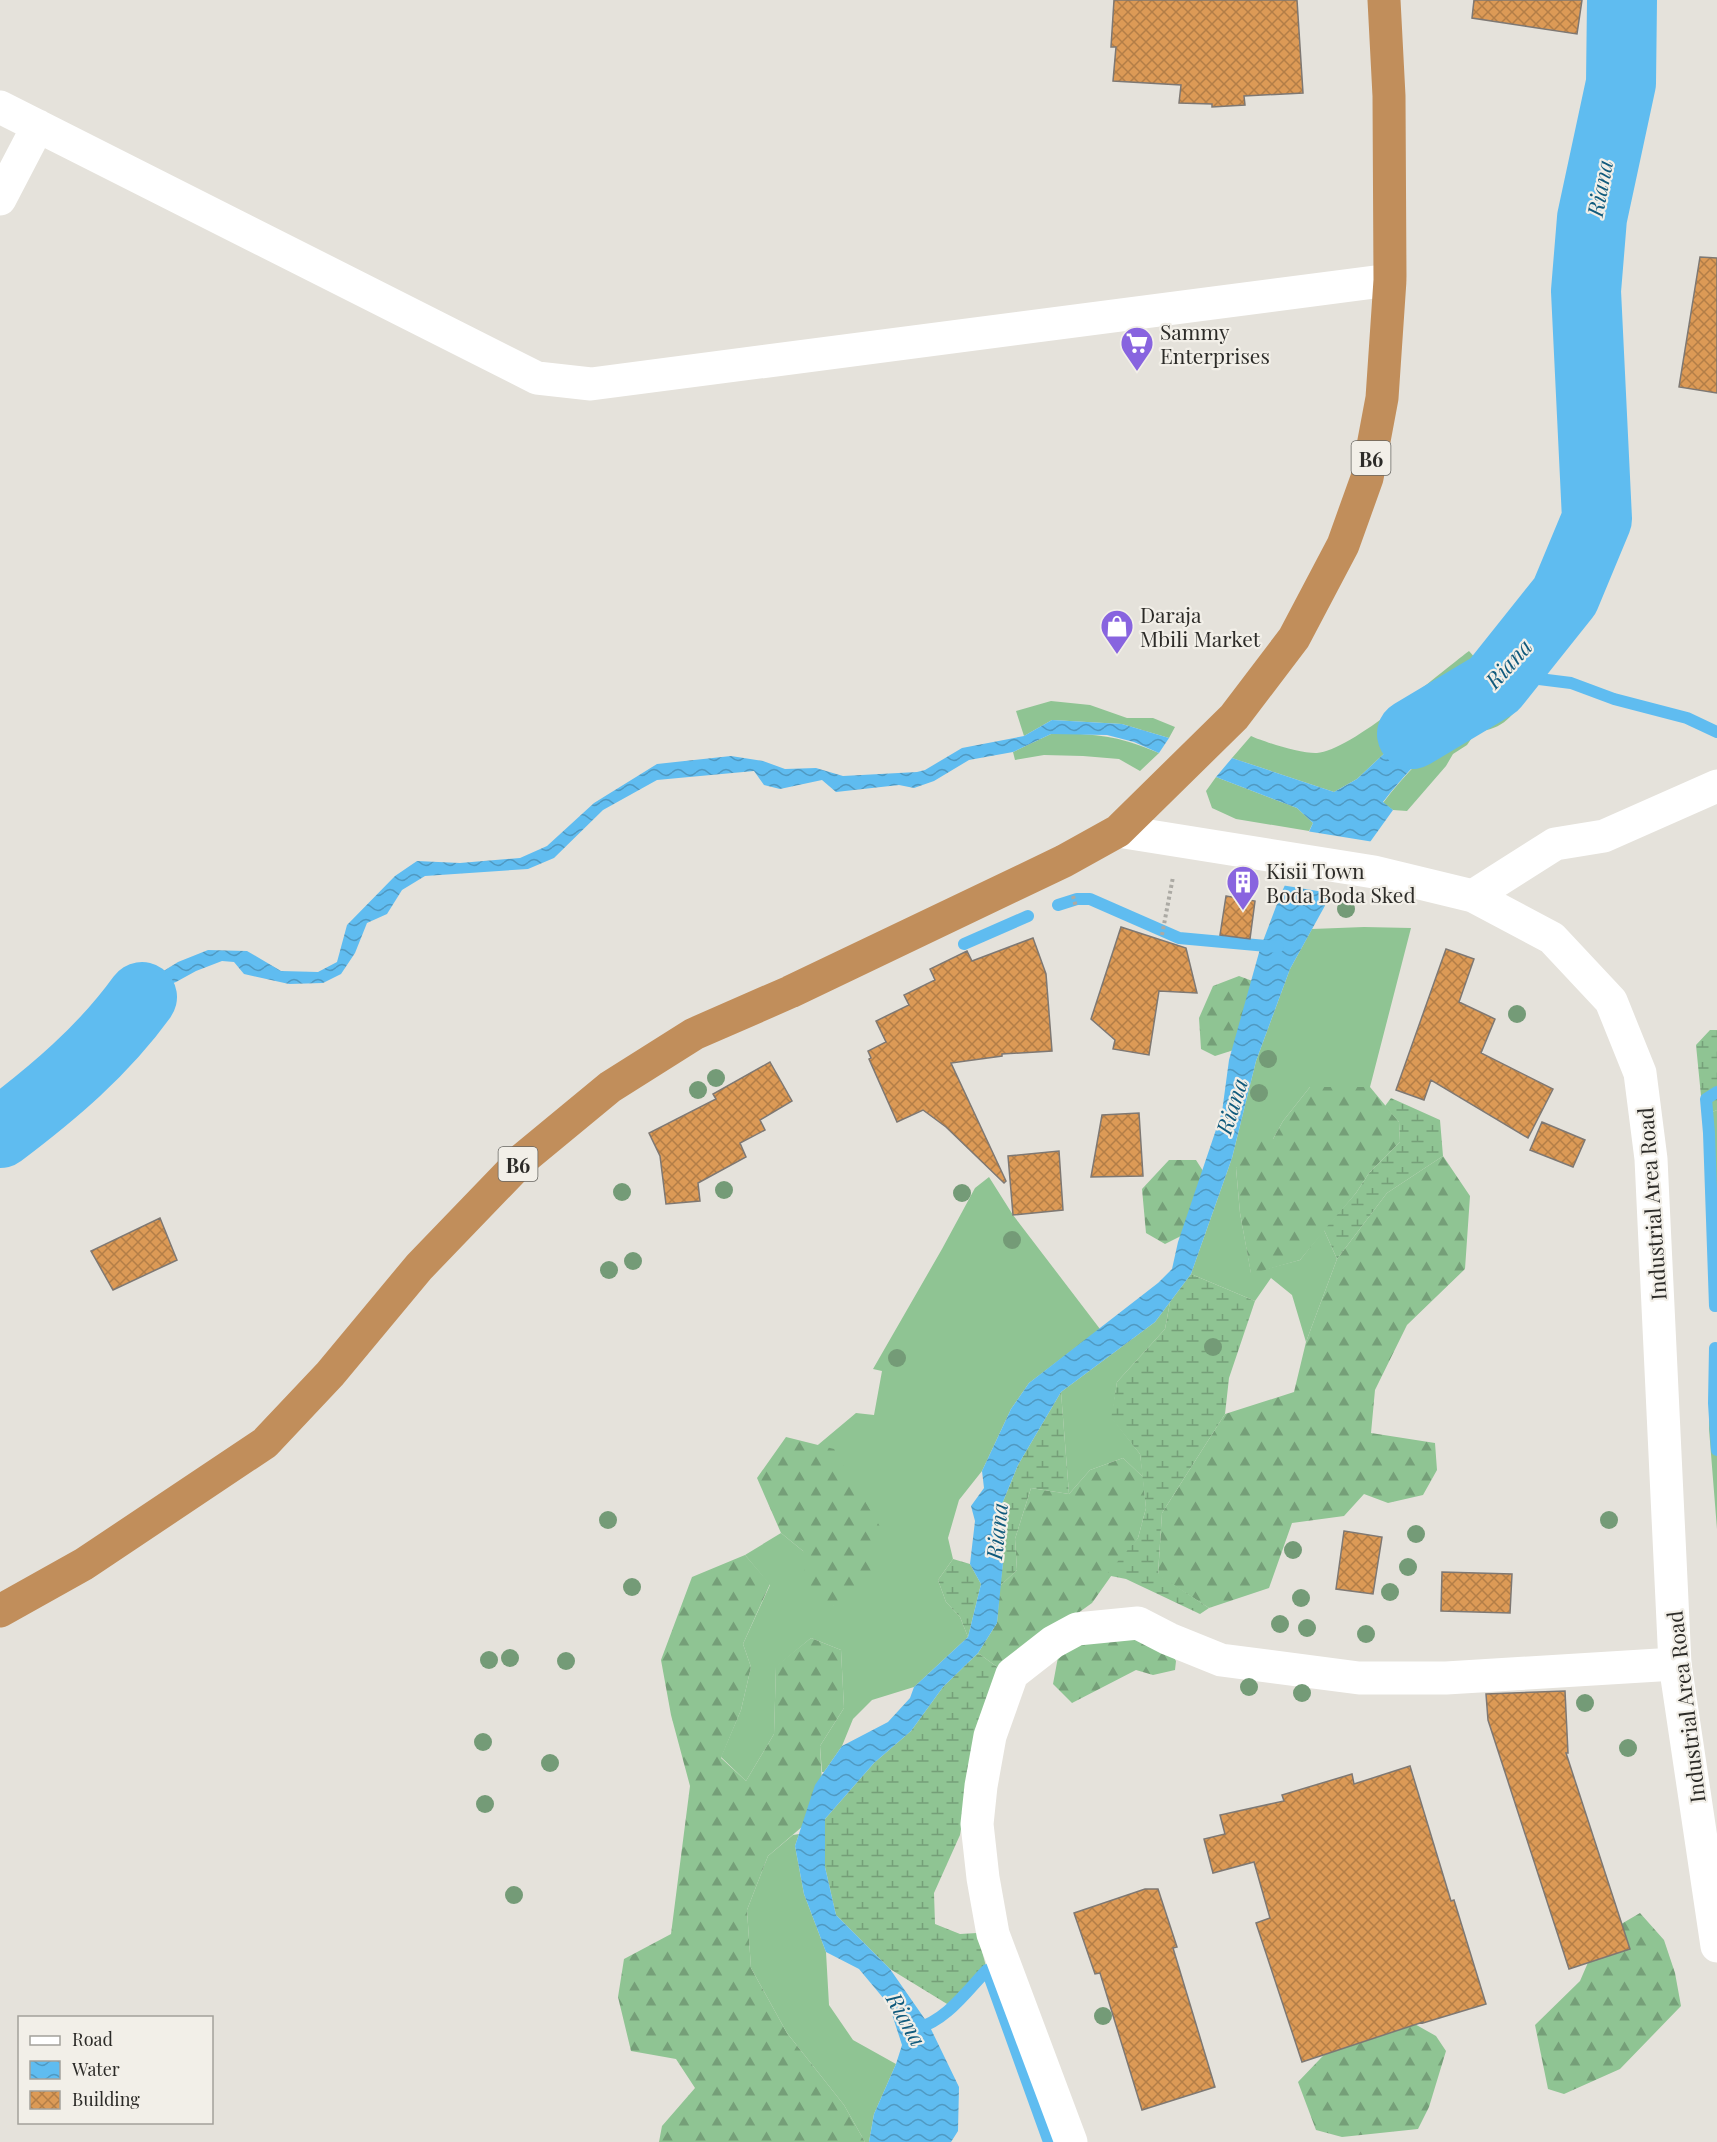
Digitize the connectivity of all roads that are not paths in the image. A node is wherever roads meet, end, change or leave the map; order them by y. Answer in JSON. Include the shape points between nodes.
{"nodes":[{"id":1,"x":1384,"y":0,"type":"edge"},
{"id":2,"x":0,"y":107,"type":"edge"},
{"id":3,"x":38,"y":126,"type":"junction"},
{"id":4,"x":0,"y":199,"type":"edge"},
{"id":5,"x":1390,"y":280,"type":"junction"},
{"id":6,"x":1717,"y":786,"type":"edge"},
{"id":7,"x":1118,"y":831,"type":"junction"},
{"id":8,"x":1473,"y":896,"type":"junction"},
{"id":9,"x":0,"y":1611,"type":"edge"},
{"id":10,"x":1675,"y":1664,"type":"junction"},
{"id":11,"x":1717,"y":1946,"type":"edge"},
{"id":12,"x":1071,"y":2142,"type":"edge"}],
"edges":[{"from":1,"to":5,"type":"highway","number":"B6"},
{"from":2,"to":3,"type":"street"},
{"from":3,"to":4,"type":"street"},
{"from":3,"to":5,"type":"street","via":[[537,378],[569,382],[591,384]]},
{"from":5,"to":7,"type":"highway","number":"B6","via":[[1382,398],[1367,478],[1342,545],[1294,638],[1234,717]]},
{"from":6,"to":8,"type":"street","via":[[1604,836],[1555,844]]},
{"from":7,"to":8,"type":"street","name":"Industrial Area Road","via":[[1374,872]]},
{"from":7,"to":9,"type":"highway","number":"B6","via":[[1064,861],[694,1034],[610,1087],[524,1158],[419,1267],[330,1374],[265,1443],[84,1564]]},
{"from":8,"to":10,"type":"street","name":"Industrial Area Road","via":[[1552,938],[1611,1001],[1640,1073],[1651,1159]]},
{"from":10,"to":11,"type":"street","name":"Industrial Area Road"},
{"from":10,"to":12,"type":"street","via":[[1446,1678],[1359,1678],[1221,1660],[1138,1623],[1077,1629],[1012,1674],[990,1736],[981,1786],[977,1824],[983,1878],[993,1934]]}]}
